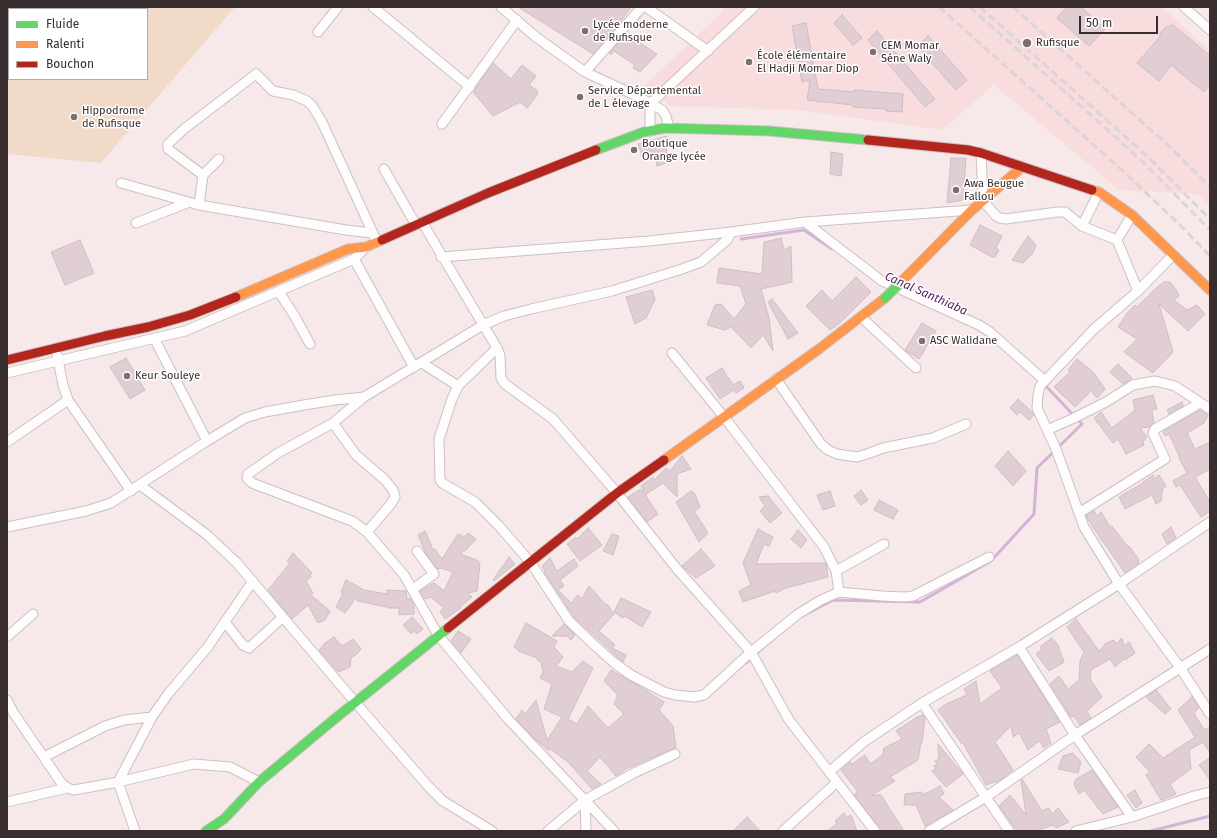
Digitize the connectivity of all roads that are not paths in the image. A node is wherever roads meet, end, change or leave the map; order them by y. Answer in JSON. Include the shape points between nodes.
{"nodes":[{"id":1,"x":338,"y":7,"type":"edge"},
{"id":2,"x":373,"y":7,"type":"edge"},
{"id":3,"x":501,"y":7,"type":"edge"},
{"id":4,"x":642,"y":7,"type":"edge"},
{"id":5,"x":646,"y":7,"type":"edge"},
{"id":6,"x":754,"y":7,"type":"edge"},
{"id":7,"x":1184,"y":7,"type":"edge"},
{"id":8,"x":517,"y":20,"type":"junction"},
{"id":9,"x":1210,"y":30,"type":"edge"},
{"id":10,"x":318,"y":32,"type":"dead end"},
{"id":11,"x":708,"y":51,"type":"junction"},
{"id":12,"x":585,"y":72,"type":"junction"},
{"id":13,"x":470,"y":87,"type":"junction"},
{"id":14,"x":650,"y":104,"type":"junction"},
{"id":15,"x":442,"y":124,"type":"dead end"},
{"id":16,"x":669,"y":128,"type":"junction"},
{"id":17,"x":650,"y":131,"type":"junction"},
{"id":18,"x":981,"y":153,"type":"junction"},
{"id":19,"x":219,"y":159,"type":"dead end"},
{"id":20,"x":1022,"y":167,"type":"junction"},
{"id":21,"x":384,"y":168,"type":"dead end"},
{"id":22,"x":203,"y":175,"type":"junction"},
{"id":23,"x":121,"y":182,"type":"dead end"},
{"id":24,"x":1099,"y":192,"type":"junction"},
{"id":25,"x":983,"y":201,"type":"junction"},
{"id":26,"x":187,"y":203,"type":"junction"},
{"id":27,"x":199,"y":206,"type":"junction"},
{"id":28,"x":972,"y":210,"type":"junction"},
{"id":29,"x":1132,"y":215,"type":"junction"},
{"id":30,"x":805,"y":222,"type":"junction"},
{"id":31,"x":136,"y":223,"type":"dead end"},
{"id":32,"x":419,"y":224,"type":"junction"},
{"id":33,"x":1082,"y":226,"type":"junction"},
{"id":34,"x":731,"y":232,"type":"junction"},
{"id":35,"x":372,"y":233,"type":"junction"},
{"id":36,"x":1117,"y":240,"type":"junction"},
{"id":37,"x":377,"y":242,"type":"junction"},
{"id":38,"x":366,"y":247,"type":"junction"},
{"id":39,"x":1173,"y":255,"type":"junction"},
{"id":40,"x":441,"y":257,"type":"junction"},
{"id":41,"x":354,"y":259,"type":"junction"},
{"id":42,"x":1210,"y":290,"type":"edge"},
{"id":43,"x":1138,"y":291,"type":"junction"},
{"id":44,"x":279,"y":292,"type":"junction"},
{"id":45,"x":862,"y":317,"type":"junction"},
{"id":46,"x":483,"y":325,"type":"junction"},
{"id":47,"x":154,"y":338,"type":"junction"},
{"id":48,"x":310,"y":344,"type":"dead end"},
{"id":49,"x":56,"y":348,"type":"junction"},
{"id":50,"x":498,"y":348,"type":"junction"},
{"id":51,"x":672,"y":353,"type":"dead end"},
{"id":52,"x":7,"y":360,"type":"edge"},
{"id":53,"x":58,"y":361,"type":"junction"},
{"id":54,"x":418,"y":365,"type":"junction"},
{"id":55,"x":916,"y":368,"type":"dead end"},
{"id":56,"x":7,"y":373,"type":"edge"},
{"id":57,"x":776,"y":379,"type":"junction"},
{"id":58,"x":1046,"y":381,"type":"junction"},
{"id":59,"x":458,"y":386,"type":"junction"},
{"id":60,"x":364,"y":397,"type":"junction"},
{"id":61,"x":68,"y":400,"type":"junction"},
{"id":62,"x":1200,"y":403,"type":"junction"},
{"id":63,"x":1210,"y":409,"type":"edge"},
{"id":64,"x":724,"y":417,"type":"junction"},
{"id":65,"x":333,"y":423,"type":"junction"},
{"id":66,"x":966,"y":424,"type":"dead end"},
{"id":67,"x":1047,"y":430,"type":"junction"},
{"id":68,"x":207,"y":441,"type":"junction"},
{"id":69,"x":7,"y":442,"type":"edge"},
{"id":70,"x":140,"y":485,"type":"junction"},
{"id":71,"x":131,"y":491,"type":"junction"},
{"id":72,"x":617,"y":493,"type":"junction"},
{"id":73,"x":1079,"y":513,"type":"junction"},
{"id":74,"x":1210,"y":522,"type":"edge"},
{"id":75,"x":7,"y":527,"type":"edge"},
{"id":76,"x":367,"y":532,"type":"junction"},
{"id":77,"x":884,"y":544,"type":"dead end"},
{"id":78,"x":417,"y":550,"type":"dead end"},
{"id":79,"x":990,"y":557,"type":"dead end"},
{"id":80,"x":531,"y":563,"type":"junction"},
{"id":81,"x":836,"y":571,"type":"junction"},
{"id":82,"x":253,"y":581,"type":"junction"},
{"id":83,"x":1119,"y":584,"type":"junction"},
{"id":84,"x":413,"y":589,"type":"junction"},
{"id":85,"x":839,"y":592,"type":"junction"},
{"id":86,"x":33,"y":614,"type":"dead end"},
{"id":87,"x":282,"y":618,"type":"junction"},
{"id":88,"x":225,"y":622,"type":"junction"},
{"id":89,"x":438,"y":635,"type":"junction"},
{"id":90,"x":7,"y":637,"type":"edge"},
{"id":91,"x":1018,"y":647,"type":"junction"},
{"id":92,"x":1210,"y":650,"type":"edge"},
{"id":93,"x":750,"y":652,"type":"junction"},
{"id":94,"x":1181,"y":669,"type":"junction"},
{"id":95,"x":7,"y":700,"type":"edge"},
{"id":96,"x":355,"y":702,"type":"junction"},
{"id":97,"x":922,"y":703,"type":"junction"},
{"id":98,"x":1210,"y":714,"type":"edge"},
{"id":99,"x":152,"y":717,"type":"junction"},
{"id":100,"x":1075,"y":735,"type":"junction"},
{"id":101,"x":675,"y":754,"type":"dead end"},
{"id":102,"x":44,"y":757,"type":"junction"},
{"id":103,"x":829,"y":772,"type":"junction"},
{"id":104,"x":118,"y":782,"type":"junction"},
{"id":105,"x":259,"y":782,"type":"junction"},
{"id":106,"x":837,"y":782,"type":"junction"},
{"id":107,"x":67,"y":788,"type":"junction"},
{"id":108,"x":1210,"y":792,"type":"edge"},
{"id":109,"x":986,"y":796,"type":"junction"},
{"id":110,"x":585,"y":800,"type":"junction"},
{"id":111,"x":7,"y":802,"type":"edge"},
{"id":112,"x":1132,"y":817,"type":"junction"},
{"id":113,"x":135,"y":831,"type":"edge"},
{"id":114,"x":206,"y":831,"type":"edge"},
{"id":115,"x":492,"y":831,"type":"edge"},
{"id":116,"x":548,"y":831,"type":"edge"},
{"id":117,"x":586,"y":831,"type":"edge"},
{"id":118,"x":614,"y":831,"type":"edge"},
{"id":119,"x":783,"y":831,"type":"edge"},
{"id":120,"x":875,"y":831,"type":"edge"},
{"id":121,"x":929,"y":831,"type":"edge"},
{"id":122,"x":1009,"y":831,"type":"edge"},
{"id":123,"x":1076,"y":831,"type":"edge"}],
"edges":[{"from":1,"to":10,"type":"street"},
{"from":2,"to":13,"type":"street"},
{"from":3,"to":8,"type":"street"},
{"from":4,"to":12,"type":"street"},
{"from":5,"to":11,"type":"street"},
{"from":6,"to":11,"type":"street"},
{"from":7,"to":9,"type":"street"},
{"from":8,"to":12,"type":"street"},
{"from":8,"to":13,"type":"street"},
{"from":11,"to":14,"type":"street"},
{"from":12,"to":14,"type":"street"},
{"from":13,"to":15,"type":"street"},
{"from":14,"to":16,"type":"street","via":[[662,110]]},
{"from":14,"to":17,"type":"street"},
{"from":16,"to":17,"type":"street"},
{"from":16,"to":18,"type":"street","via":[[814,134]]},
{"from":17,"to":32,"type":"street","via":[[488,193]]},
{"from":18,"to":20,"type":"street"},
{"from":18,"to":25,"type":"street"},
{"from":19,"to":22,"type":"street"},
{"from":20,"to":24,"type":"street"},
{"from":20,"to":25,"type":"street"},
{"from":21,"to":32,"type":"street"},
{"from":22,"to":27,"type":"street"},
{"from":22,"to":35,"type":"street","via":[[168,149],[168,144],[256,74],[274,90],[307,101],[313,107]]},
{"from":23,"to":26,"type":"street"},
{"from":24,"to":29,"type":"street"},
{"from":24,"to":33,"type":"street"},
{"from":25,"to":28,"type":"street"},
{"from":25,"to":33,"type":"street","via":[[1000,218],[1065,212]]},
{"from":26,"to":27,"type":"street"},
{"from":26,"to":31,"type":"street"},
{"from":27,"to":35,"type":"street"},
{"from":28,"to":30,"type":"street"},
{"from":28,"to":45,"type":"street","bridge":true,"via":[[885,298]]},
{"from":29,"to":36,"type":"street"},
{"from":29,"to":39,"type":"street"},
{"from":30,"to":34,"type":"street"},
{"from":30,"to":58,"type":"street","via":[[882,281],[990,332]]},
{"from":32,"to":37,"type":"street"},
{"from":32,"to":40,"type":"street"},
{"from":33,"to":36,"type":"street"},
{"from":34,"to":40,"type":"street"},
{"from":34,"to":46,"type":"street","via":[[727,240],[701,262],[612,291],[524,310]]},
{"from":35,"to":37,"type":"street"},
{"from":36,"to":43,"type":"street"},
{"from":37,"to":38,"type":"street"},
{"from":38,"to":41,"type":"street"},
{"from":38,"to":49,"type":"street","via":[[348,248],[227,302],[183,318]]},
{"from":39,"to":42,"type":"street"},
{"from":39,"to":43,"type":"street"},
{"from":40,"to":46,"type":"street"},
{"from":41,"to":44,"type":"street"},
{"from":41,"to":54,"type":"street"},
{"from":43,"to":58,"type":"street","via":[[1094,329]]},
{"from":44,"to":47,"type":"street","via":[[196,327]]},
{"from":44,"to":48,"type":"street"},
{"from":45,"to":55,"type":"street"},
{"from":45,"to":57,"type":"street"},
{"from":46,"to":50,"type":"street"},
{"from":46,"to":54,"type":"street"},
{"from":47,"to":53,"type":"street"},
{"from":47,"to":68,"type":"street"},
{"from":49,"to":52,"type":"street"},
{"from":49,"to":53,"type":"street"},
{"from":50,"to":59,"type":"street"},
{"from":50,"to":72,"type":"street","via":[[504,384],[553,419]]},
{"from":51,"to":64,"type":"street"},
{"from":53,"to":56,"type":"street"},
{"from":53,"to":61,"type":"street"},
{"from":54,"to":59,"type":"street"},
{"from":54,"to":60,"type":"street"},
{"from":57,"to":64,"type":"street"},
{"from":57,"to":66,"type":"street","via":[[821,444],[837,454],[867,454],[883,448],[933,438]]},
{"from":58,"to":67,"type":"street","via":[[1040,386],[1037,408]]},
{"from":59,"to":80,"type":"street","via":[[439,439],[440,480],[475,502]]},
{"from":60,"to":65,"type":"street"},
{"from":60,"to":68,"type":"street","via":[[264,412],[245,418]]},
{"from":61,"to":69,"type":"street"},
{"from":61,"to":71,"type":"street"},
{"from":62,"to":63,"type":"street"},
{"from":62,"to":67,"type":"street","via":[[1175,386],[1155,381],[1133,385],[1072,420]]},
{"from":62,"to":73,"type":"street","via":[[1155,429],[1154,433],[1165,459]]},
{"from":64,"to":72,"type":"street"},
{"from":64,"to":81,"type":"street","via":[[824,547]]},
{"from":65,"to":76,"type":"street","via":[[356,455],[394,490],[395,498]]},
{"from":65,"to":76,"type":"street","via":[[278,453],[248,474],[248,478],[252,482],[352,521]]},
{"from":67,"to":73,"type":"street"},
{"from":68,"to":70,"type":"street"},
{"from":70,"to":71,"type":"street"},
{"from":70,"to":82,"type":"street","via":[[206,534]]},
{"from":71,"to":75,"type":"street","via":[[111,503],[86,511]]},
{"from":72,"to":80,"type":"street"},
{"from":72,"to":93,"type":"street","via":[[677,569]]},
{"from":73,"to":83,"type":"street","via":[[1084,527]]},
{"from":74,"to":83,"type":"street"},
{"from":76,"to":84,"type":"street"},
{"from":77,"to":81,"type":"street"},
{"from":78,"to":84,"type":"street","via":[[434,574]]},
{"from":79,"to":85,"type":"street","via":[[913,596]]},
{"from":80,"to":89,"type":"street"},
{"from":80,"to":93,"type":"street","via":[[569,621],[613,662],[664,692],[694,697],[704,695]]},
{"from":81,"to":85,"type":"street"},
{"from":82,"to":87,"type":"street"},
{"from":82,"to":88,"type":"street"},
{"from":83,"to":91,"type":"street"},
{"from":83,"to":94,"type":"street"},
{"from":84,"to":89,"type":"street"},
{"from":85,"to":93,"type":"street","via":[[798,614]]},
{"from":86,"to":90,"type":"street"},
{"from":87,"to":88,"type":"street","via":[[249,648],[243,645]]},
{"from":87,"to":96,"type":"street"},
{"from":88,"to":99,"type":"street"},
{"from":89,"to":96,"type":"street"},
{"from":89,"to":110,"type":"street","via":[[508,719]]},
{"from":91,"to":97,"type":"street"},
{"from":91,"to":100,"type":"street"},
{"from":92,"to":94,"type":"street"},
{"from":93,"to":103,"type":"street","via":[[789,720]]},
{"from":94,"to":98,"type":"street"},
{"from":94,"to":100,"type":"street"},
{"from":95,"to":102,"type":"street"},
{"from":96,"to":105,"type":"street"},
{"from":96,"to":115,"type":"street","via":[[443,801]]},
{"from":97,"to":103,"type":"street","via":[[865,741]]},
{"from":97,"to":109,"type":"street"},
{"from":99,"to":102,"type":"street","via":[[124,720],[105,726]]},
{"from":99,"to":104,"type":"street"},
{"from":100,"to":109,"type":"street"},
{"from":100,"to":112,"type":"street"},
{"from":101,"to":110,"type":"street"},
{"from":102,"to":107,"type":"street"},
{"from":103,"to":106,"type":"street"},
{"from":104,"to":105,"type":"street","via":[[194,764],[230,767]]},
{"from":104,"to":107,"type":"street","via":[[74,790]]},
{"from":104,"to":113,"type":"street"},
{"from":105,"to":114,"type":"street","via":[[224,819]]},
{"from":106,"to":119,"type":"street"},
{"from":106,"to":120,"type":"street"},
{"from":107,"to":111,"type":"street"},
{"from":108,"to":112,"type":"street"},
{"from":109,"to":121,"type":"street"},
{"from":109,"to":122,"type":"street"},
{"from":110,"to":116,"type":"street"},
{"from":110,"to":117,"type":"street"},
{"from":110,"to":118,"type":"street"},
{"from":112,"to":123,"type":"street"}]}
